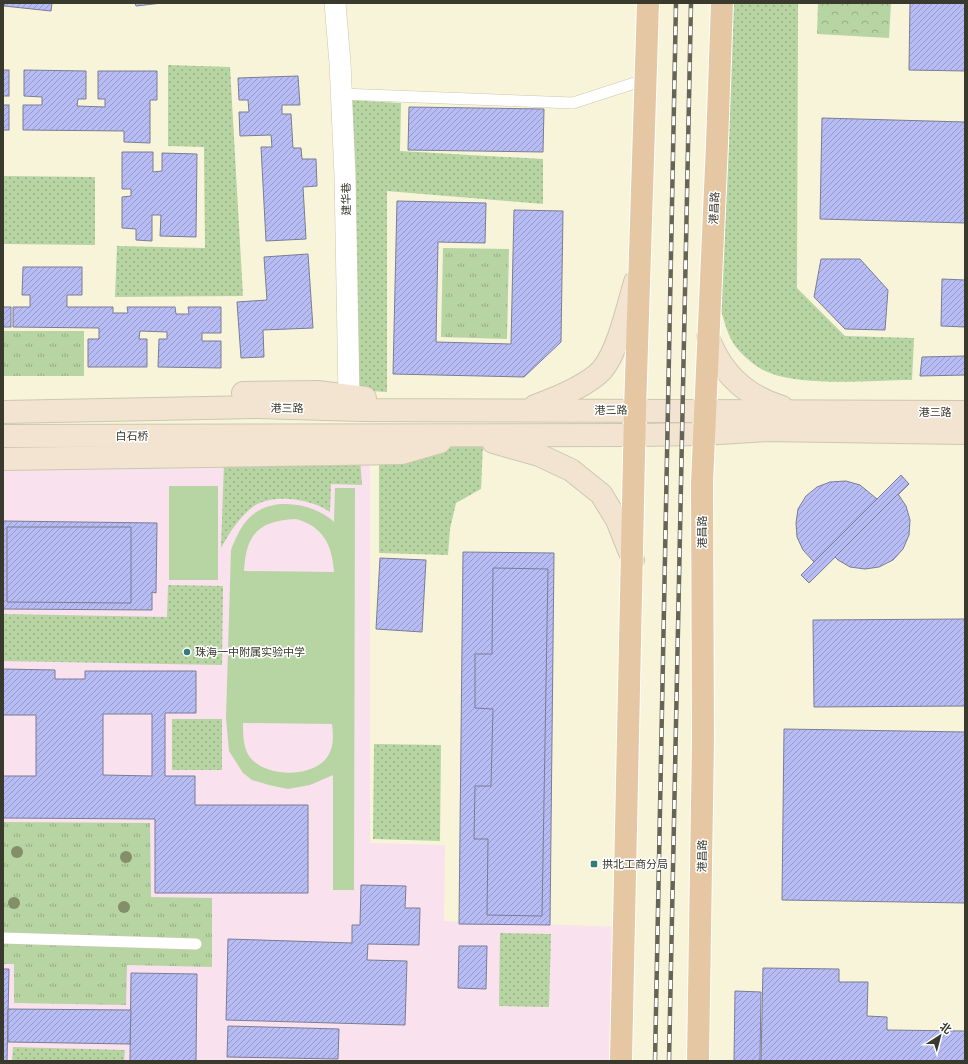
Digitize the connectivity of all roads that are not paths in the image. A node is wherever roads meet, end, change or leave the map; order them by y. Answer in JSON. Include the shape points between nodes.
{"nodes":[{"id":1,"x":335,"y":3,"type":"edge"},
{"id":2,"x":648,"y":3,"type":"edge"},
{"id":3,"x":722,"y":3,"type":"edge"},
{"id":4,"x":647,"y":79,"type":"junction"},
{"id":5,"x":341,"y":94,"type":"junction"},
{"id":6,"x":640,"y":267,"type":"junction"},
{"id":7,"x":708,"y":337,"type":"junction"},
{"id":8,"x":3,"y":396,"type":"edge"},
{"id":9,"x":349,"y":396,"type":"junction"},
{"id":10,"x":465,"y":410,"type":"junction"},
{"id":11,"x":523,"y":410,"type":"junction"},
{"id":12,"x":636,"y":410,"type":"junction"},
{"id":13,"x":705,"y":411,"type":"junction"},
{"id":14,"x":3,"y":412,"type":"edge"},
{"id":15,"x":803,"y":412,"type":"junction"},
{"id":16,"x":965,"y":412,"type":"edge"},
{"id":17,"x":965,"y":432,"type":"edge"},
{"id":18,"x":467,"y":434,"type":"junction"},
{"id":19,"x":704,"y":434,"type":"junction"},
{"id":20,"x":635,"y":435,"type":"junction"},
{"id":21,"x":3,"y":436,"type":"edge"},
{"id":22,"x":3,"y":459,"type":"edge"},
{"id":23,"x":633,"y":561,"type":"junction"},
{"id":24,"x":3,"y":938,"type":"edge"},
{"id":25,"x":196,"y":944,"type":"dead end"},
{"id":26,"x":621,"y":1061,"type":"edge"},
{"id":27,"x":698,"y":1061,"type":"edge"}],
"edges":[{"from":1,"to":5,"type":"street","name":"建华巷"},
{"from":2,"to":4,"type":"main road"},
{"from":3,"to":7,"type":"main road","name":"港昌路"},
{"from":4,"to":5,"type":"lane","via":[[573,103]]},
{"from":4,"to":6,"type":"main road"},
{"from":5,"to":9,"type":"street","name":"建华巷"},
{"from":6,"to":11,"type":"main road","via":[[618,340],[602,370],[558,398]]},
{"from":6,"to":12,"type":"main road"},
{"from":7,"to":13,"type":"main road","name":"港昌路"},
{"from":7,"to":15,"type":"main road","via":[[714,354],[724,368],[750,392],[776,405]]},
{"from":8,"to":9,"type":"main road","via":[[318,392]]},
{"from":9,"to":10,"type":"main road"},
{"from":10,"to":11,"type":"main road","name":"港三路"},
{"from":10,"to":14,"type":"main road","name":"港三路","via":[[257,407]]},
{"from":11,"to":12,"type":"main road","name":"港三路"},
{"from":12,"to":13,"type":"main road","name":"港三路"},
{"from":12,"to":20,"type":"main road"},
{"from":13,"to":15,"type":"main road","name":"港三路"},
{"from":13,"to":19,"type":"main road","name":"港昌路"},
{"from":15,"to":16,"type":"main road","name":"港三路"},
{"from":17,"to":19,"type":"main road","name":"白石桥","via":[[766,430]]},
{"from":18,"to":20,"type":"main road","name":"白石桥"},
{"from":18,"to":21,"type":"main road","name":"白石桥"},
{"from":18,"to":22,"type":"main road","via":[[402,453]]},
{"from":18,"to":23,"type":"main road","via":[[539,455],[571,470],[600,494],[617,520]]},
{"from":19,"to":20,"type":"main road","name":"白石桥"},
{"from":19,"to":27,"type":"main road","name":"港昌路"},
{"from":20,"to":23,"type":"main road"},
{"from":23,"to":26,"type":"main road"},
{"from":24,"to":25,"type":"lane"}]}
